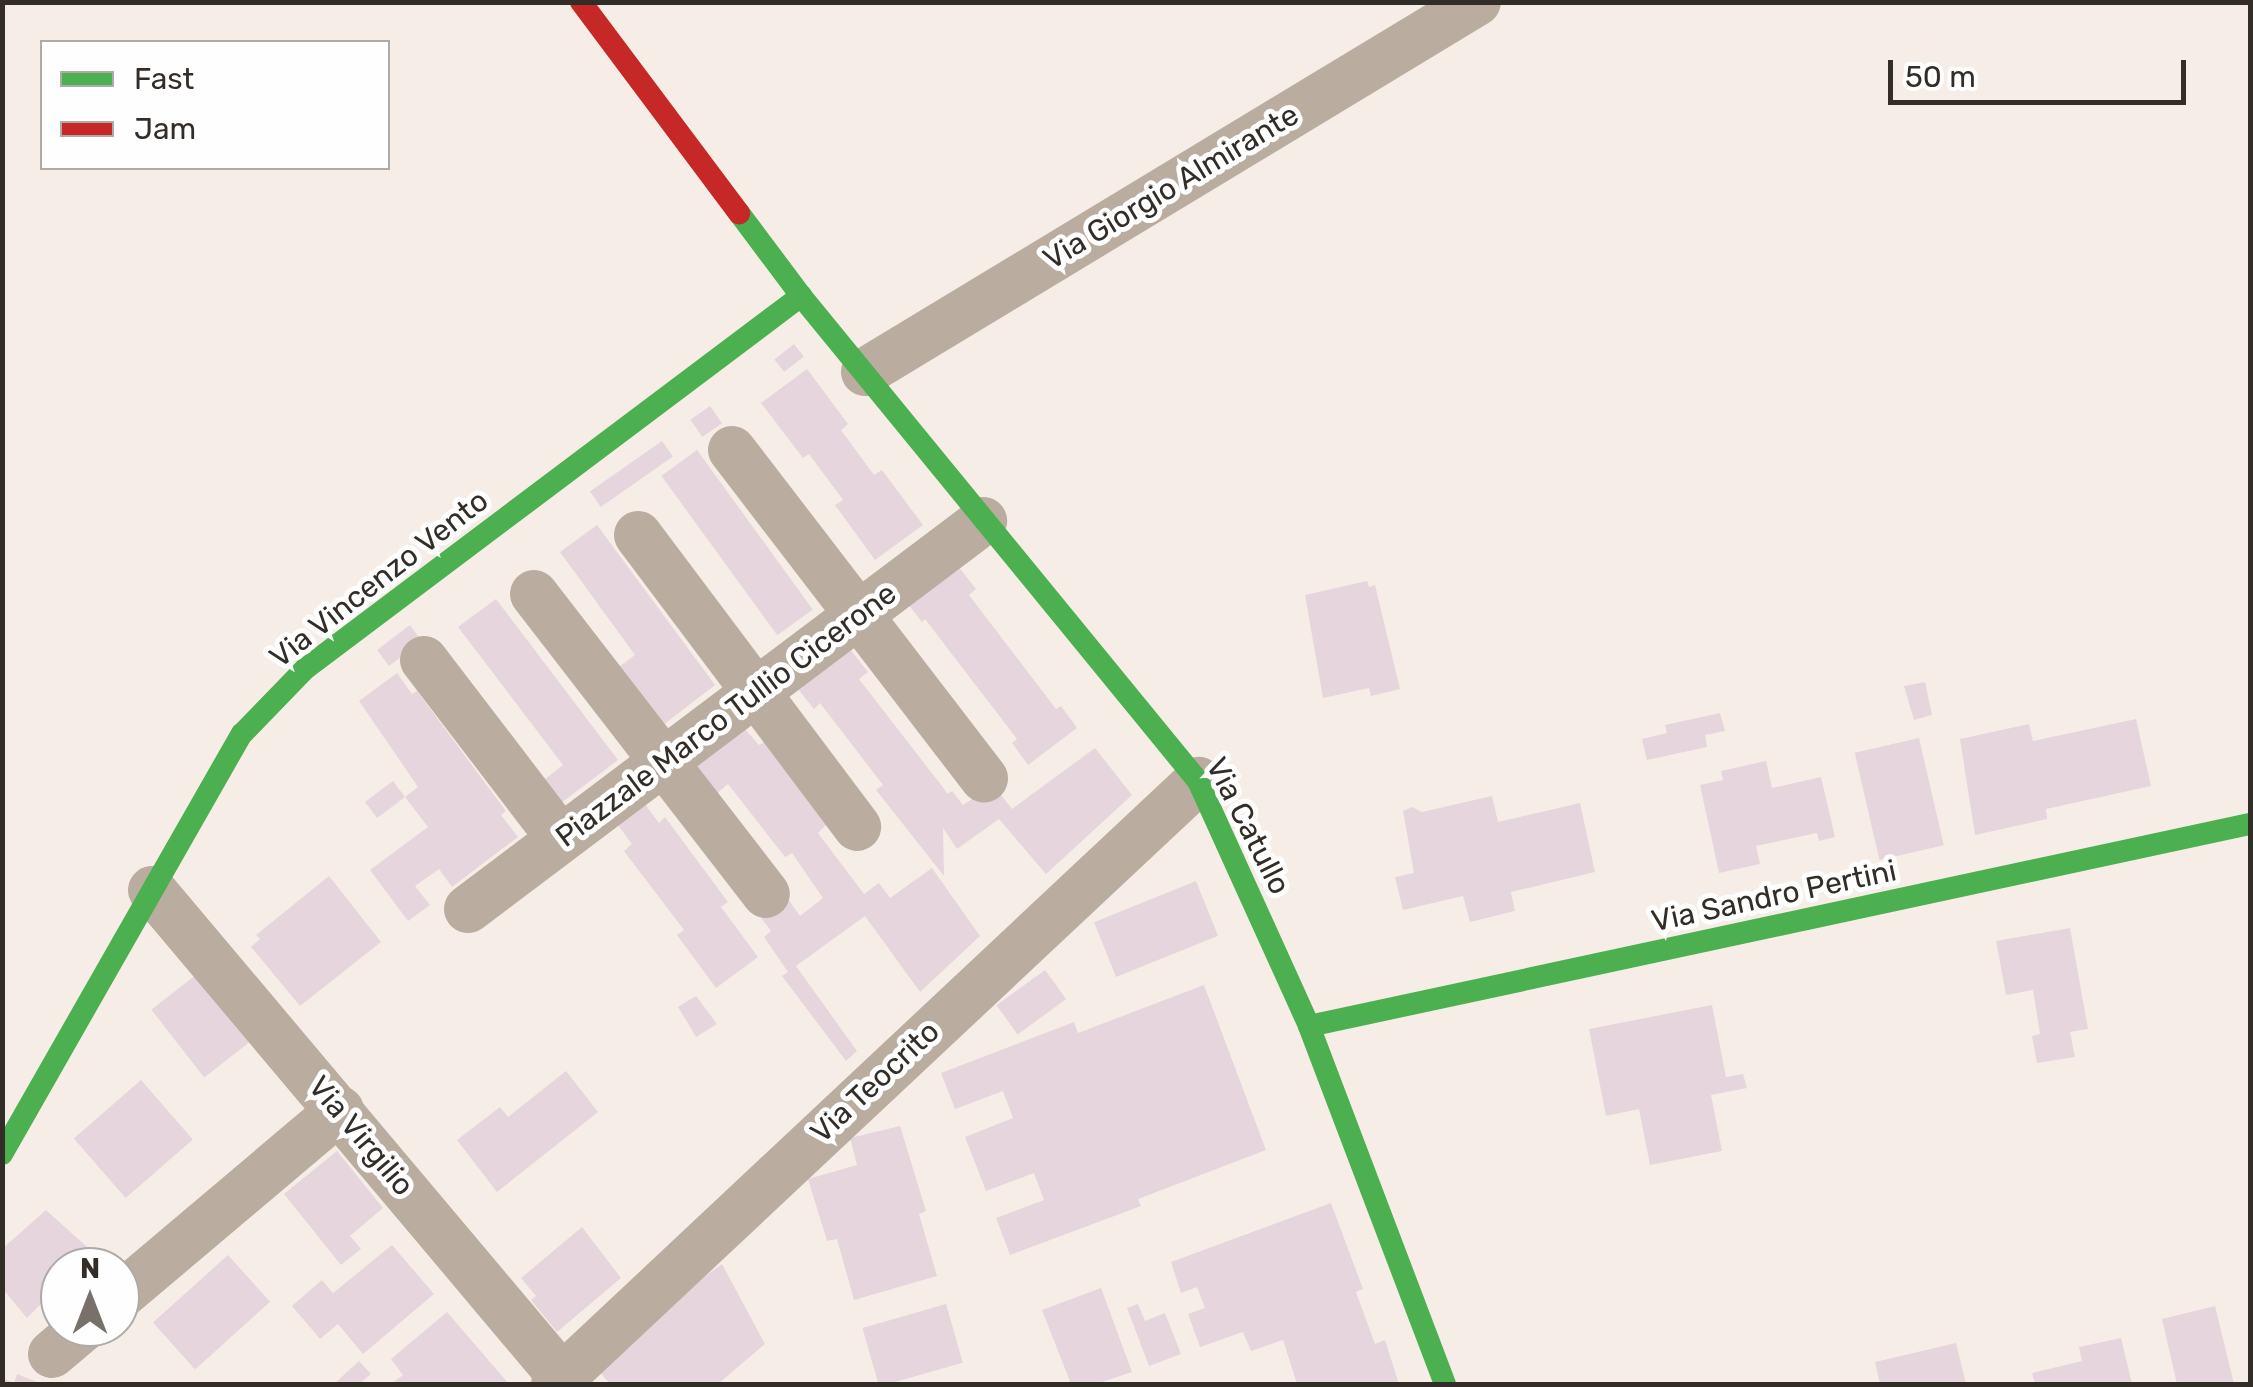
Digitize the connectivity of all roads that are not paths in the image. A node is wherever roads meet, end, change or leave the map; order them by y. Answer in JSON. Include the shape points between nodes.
{"nodes":[{"id":1,"x":581,"y":2,"type":"edge"},
{"id":2,"x":1477,"y":2,"type":"edge"},
{"id":3,"x":801,"y":296,"type":"junction"},
{"id":4,"x":865,"y":372,"type":"junction"},
{"id":5,"x":732,"y":450,"type":"dead end"},
{"id":6,"x":983,"y":521,"type":"junction"},
{"id":7,"x":638,"y":535,"type":"dead end"},
{"id":8,"x":534,"y":594,"type":"dead end"},
{"id":9,"x":858,"y":616,"type":"junction"},
{"id":10,"x":424,"y":660,"type":"dead end"},
{"id":11,"x":756,"y":693,"type":"junction"},
{"id":12,"x":664,"y":762,"type":"junction"},
{"id":13,"x":984,"y":778,"type":"dead end"},
{"id":14,"x":1198,"y":781,"type":"junction"},
{"id":15,"x":2250,"y":824,"type":"edge"},
{"id":16,"x":857,"y":827,"type":"dead end"},
{"id":17,"x":561,"y":839,"type":"junction"},
{"id":18,"x":152,"y":890,"type":"junction"},
{"id":19,"x":766,"y":894,"type":"dead end"},
{"id":20,"x":468,"y":909,"type":"dead end"},
{"id":21,"x":1309,"y":1026,"type":"junction"},
{"id":22,"x":340,"y":1110,"type":"junction"},
{"id":23,"x":2,"y":1154,"type":"edge"},
{"id":24,"x":140,"y":1279,"type":"edge"},
{"id":25,"x":561,"y":1381,"type":"edge"},
{"id":26,"x":1446,"y":1384,"type":"edge"}],
"edges":[{"from":1,"to":3,"type":"street","name":"Via Catullo"},
{"from":2,"to":4,"type":"street","name":"Via Giorgio Almirante"},
{"from":3,"to":4,"type":"street","name":"Via Catullo"},
{"from":3,"to":18,"type":"street","name":"Via Vincenzo Vento","via":[[306,669],[242,734]]},
{"from":4,"to":6,"type":"street","name":"Via Catullo"},
{"from":5,"to":9,"type":"street"},
{"from":6,"to":9,"type":"street","name":"Piazzale Marco Tullio Cicerone"},
{"from":6,"to":14,"type":"street","name":"Via Catullo"},
{"from":7,"to":11,"type":"street"},
{"from":8,"to":12,"type":"street"},
{"from":9,"to":11,"type":"street","name":"Piazzale Marco Tullio Cicerone"},
{"from":9,"to":13,"type":"street"},
{"from":10,"to":17,"type":"street"},
{"from":11,"to":12,"type":"street","name":"Piazzale Marco Tullio Cicerone"},
{"from":11,"to":16,"type":"street"},
{"from":12,"to":17,"type":"street","name":"Piazzale Marco Tullio Cicerone"},
{"from":12,"to":19,"type":"street"},
{"from":14,"to":21,"type":"street","name":"Via Catullo"},
{"from":14,"to":25,"type":"street","name":"Via Teocrito"},
{"from":15,"to":21,"type":"street","name":"Via Sandro Pertini"},
{"from":17,"to":20,"type":"street","name":"Piazzale Marco Tullio Cicerone"},
{"from":18,"to":22,"type":"street","name":"Via Virgilio"},
{"from":18,"to":23,"type":"street","name":"Via Vincenzo Vento"},
{"from":21,"to":26,"type":"street","name":"Via Catullo"},
{"from":22,"to":24,"type":"street"},
{"from":22,"to":25,"type":"street","name":"Via Virgilio"}]}
